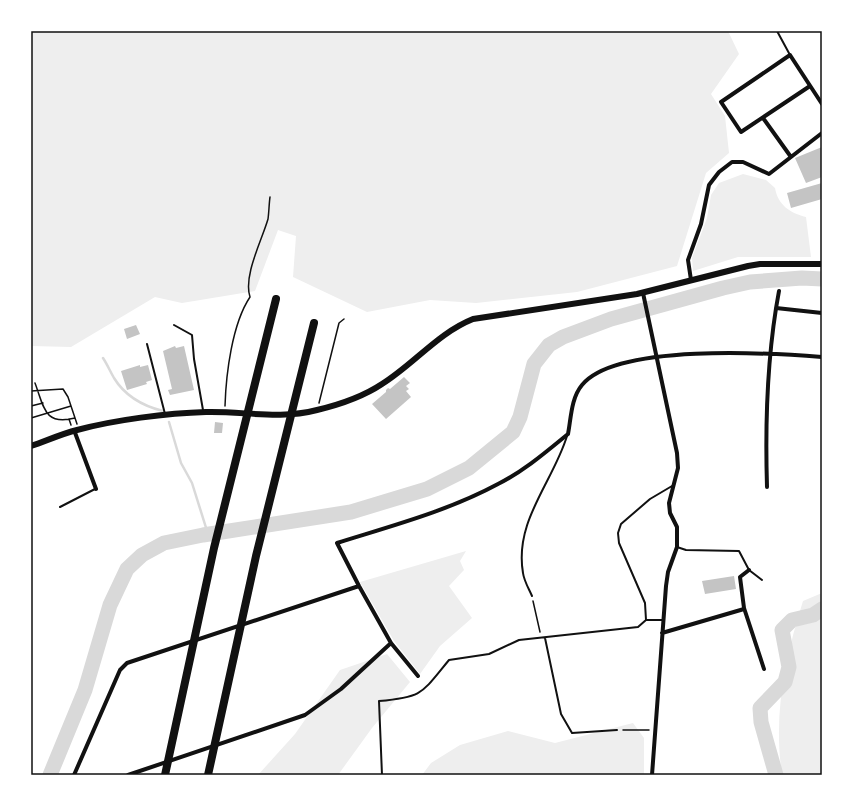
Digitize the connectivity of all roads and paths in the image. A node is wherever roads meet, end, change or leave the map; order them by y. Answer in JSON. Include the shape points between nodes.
{"nodes":[{"id":1,"x":777,"y":31,"type":"edge"},
{"id":2,"x":790,"y":55,"type":"junction"},
{"id":3,"x":810,"y":86,"type":"junction"},
{"id":4,"x":822,"y":104,"type":"edge"},
{"id":5,"x":763,"y":118,"type":"junction"},
{"id":6,"x":822,"y":133,"type":"edge"},
{"id":7,"x":791,"y":157,"type":"junction"},
{"id":8,"x":270,"y":197,"type":"dead end"},
{"id":9,"x":822,"y":264,"type":"edge"},
{"id":10,"x":691,"y":280,"type":"junction"},
{"id":11,"x":779,"y":290,"type":"dead end"},
{"id":12,"x":644,"y":295,"type":"junction"},
{"id":13,"x":276,"y":299,"type":"dead end"},
{"id":14,"x":776,"y":308,"type":"junction"},
{"id":15,"x":822,"y":313,"type":"edge"},
{"id":16,"x":344,"y":319,"type":"dead end"},
{"id":17,"x":314,"y":323,"type":"dead end"},
{"id":18,"x":174,"y":325,"type":"dead end"},
{"id":19,"x":147,"y":344,"type":"dead end"},
{"id":20,"x":770,"y":353,"type":"junction"},
{"id":21,"x":656,"y":357,"type":"junction"},
{"id":22,"x":822,"y":357,"type":"edge"},
{"id":23,"x":35,"y":383,"type":"dead end"},
{"id":24,"x":31,"y":391,"type":"edge"},
{"id":25,"x":38,"y":391,"type":"junction"},
{"id":26,"x":42,"y":403,"type":"junction"},
{"id":27,"x":31,"y":406,"type":"edge"},
{"id":28,"x":71,"y":406,"type":"junction"},
{"id":29,"x":320,"y":410,"type":"junction"},
{"id":30,"x":225,"y":411,"type":"junction"},
{"id":31,"x":203,"y":412,"type":"junction"},
{"id":32,"x":46,"y":413,"type":"junction"},
{"id":33,"x":165,"y":416,"type":"junction"},
{"id":34,"x":31,"y":418,"type":"edge"},
{"id":35,"x":74,"y":430,"type":"junction"},
{"id":36,"x":568,"y":434,"type":"junction"},
{"id":37,"x":31,"y":446,"type":"edge"},
{"id":38,"x":673,"y":486,"type":"junction"},
{"id":39,"x":767,"y":487,"type":"dead end"},
{"id":40,"x":96,"y":488,"type":"joint"},
{"id":41,"x":60,"y":506,"type":"dead end"},
{"id":42,"x":678,"y":547,"type":"junction"},
{"id":43,"x":749,"y":570,"type":"junction"},
{"id":44,"x":762,"y":580,"type":"dead end"},
{"id":45,"x":359,"y":586,"type":"junction"},
{"id":46,"x":532,"y":596,"type":"joint"},
{"id":47,"x":744,"y":609,"type":"junction"},
{"id":48,"x":646,"y":620,"type":"junction"},
{"id":49,"x":663,"y":620,"type":"junction"},
{"id":50,"x":662,"y":633,"type":"junction"},
{"id":51,"x":545,"y":637,"type":"junction"},
{"id":52,"x":541,"y":638,"type":"junction"},
{"id":53,"x":391,"y":643,"type":"junction"},
{"id":54,"x":764,"y":669,"type":"dead end"},
{"id":55,"x":418,"y":676,"type":"dead end"},
{"id":56,"x":617,"y":730,"type":"joint"},
{"id":57,"x":655,"y":730,"type":"junction"},
{"id":58,"x":74,"y":775,"type":"edge"},
{"id":59,"x":128,"y":775,"type":"edge"},
{"id":60,"x":165,"y":775,"type":"edge"},
{"id":61,"x":208,"y":775,"type":"edge"},
{"id":62,"x":382,"y":775,"type":"edge"},
{"id":63,"x":652,"y":775,"type":"edge"}],
"edges":[{"from":1,"to":2,"type":"lane"},
{"from":2,"to":3,"type":"street"},
{"from":2,"to":5,"type":"street","via":[[721,102],[742,132]]},
{"from":3,"to":4,"type":"street"},
{"from":3,"to":5,"type":"street"},
{"from":5,"to":7,"type":"street"},
{"from":6,"to":7,"type":"street"},
{"from":7,"to":10,"type":"street","via":[[769,174],[743,162],[732,162],[719,172],[709,185],[701,224],[688,260]]},
{"from":8,"to":30,"type":"path","via":[[268,218],[253,263],[248,291],[250,297],[237,324],[226,380]]},
{"from":9,"to":10,"type":"main road","via":[[760,264]]},
{"from":10,"to":12,"type":"main road"},
{"from":11,"to":14,"type":"street"},
{"from":12,"to":21,"type":"street"},
{"from":12,"to":29,"type":"main road","via":[[473,319],[446,333],[381,385]]},
{"from":13,"to":60,"type":"highway","via":[[214,548]]},
{"from":14,"to":15,"type":"street"},
{"from":14,"to":20,"type":"street"},
{"from":16,"to":29,"type":"path","via":[[339,323],[319,399]]},
{"from":17,"to":61,"type":"highway","via":[[256,556]]},
{"from":18,"to":31,"type":"lane","via":[[192,335]]},
{"from":19,"to":33,"type":"lane"},
{"from":20,"to":21,"type":"street","via":[[691,353]]},
{"from":20,"to":22,"type":"street"},
{"from":20,"to":39,"type":"street"},
{"from":21,"to":36,"type":"street","via":[[615,366],[596,374],[582,384],[574,400]]},
{"from":21,"to":38,"type":"street","via":[[677,453],[678,468]]},
{"from":23,"to":25,"type":"path"},
{"from":24,"to":25,"type":"path"},
{"from":25,"to":26,"type":"path"},
{"from":25,"to":28,"type":"path","via":[[63,389]]},
{"from":26,"to":27,"type":"path"},
{"from":26,"to":32,"type":"path"},
{"from":28,"to":32,"type":"path"},
{"from":28,"to":32,"type":"path","via":[[75,418],[58,421]]},
{"from":29,"to":30,"type":"main road","via":[[281,416]]},
{"from":30,"to":31,"type":"main road"},
{"from":31,"to":33,"type":"main road"},
{"from":32,"to":34,"type":"path"},
{"from":33,"to":35,"type":"main road","via":[[110,422]]},
{"from":35,"to":37,"type":"main road"},
{"from":35,"to":40,"type":"street"},
{"from":36,"to":45,"type":"street","via":[[530,464],[498,484],[409,521],[337,543]]},
{"from":36,"to":46,"type":"lane","via":[[559,458],[536,500],[524,541],[523,575]]},
{"from":38,"to":42,"type":"street","via":[[669,503],[670,513],[677,527]]},
{"from":38,"to":48,"type":"lane","via":[[650,499],[621,524],[618,533],[619,543],[644,603]]},
{"from":40,"to":41,"type":"lane"},
{"from":42,"to":43,"type":"lane","via":[[686,550],[739,551]]},
{"from":42,"to":49,"type":"street","via":[[668,572]]},
{"from":43,"to":44,"type":"lane"},
{"from":43,"to":47,"type":"street","via":[[740,577]]},
{"from":45,"to":53,"type":"street"},
{"from":45,"to":58,"type":"street","via":[[127,663],[120,670]]},
{"from":46,"to":52,"type":"path"},
{"from":47,"to":50,"type":"street"},
{"from":47,"to":54,"type":"street"},
{"from":48,"to":49,"type":"lane"},
{"from":48,"to":51,"type":"lane","via":[[638,627]]},
{"from":49,"to":50,"type":"street"},
{"from":50,"to":57,"type":"street"},
{"from":51,"to":52,"type":"lane"},
{"from":51,"to":56,"type":"lane","via":[[561,714],[572,733]]},
{"from":52,"to":62,"type":"lane","via":[[519,640],[489,654],[448,660],[426,688],[418,694],[408,698],[379,701]]},
{"from":53,"to":55,"type":"street"},
{"from":53,"to":59,"type":"street","via":[[341,689],[305,715]]},
{"from":56,"to":57,"type":"path"},
{"from":57,"to":63,"type":"street"}]}
